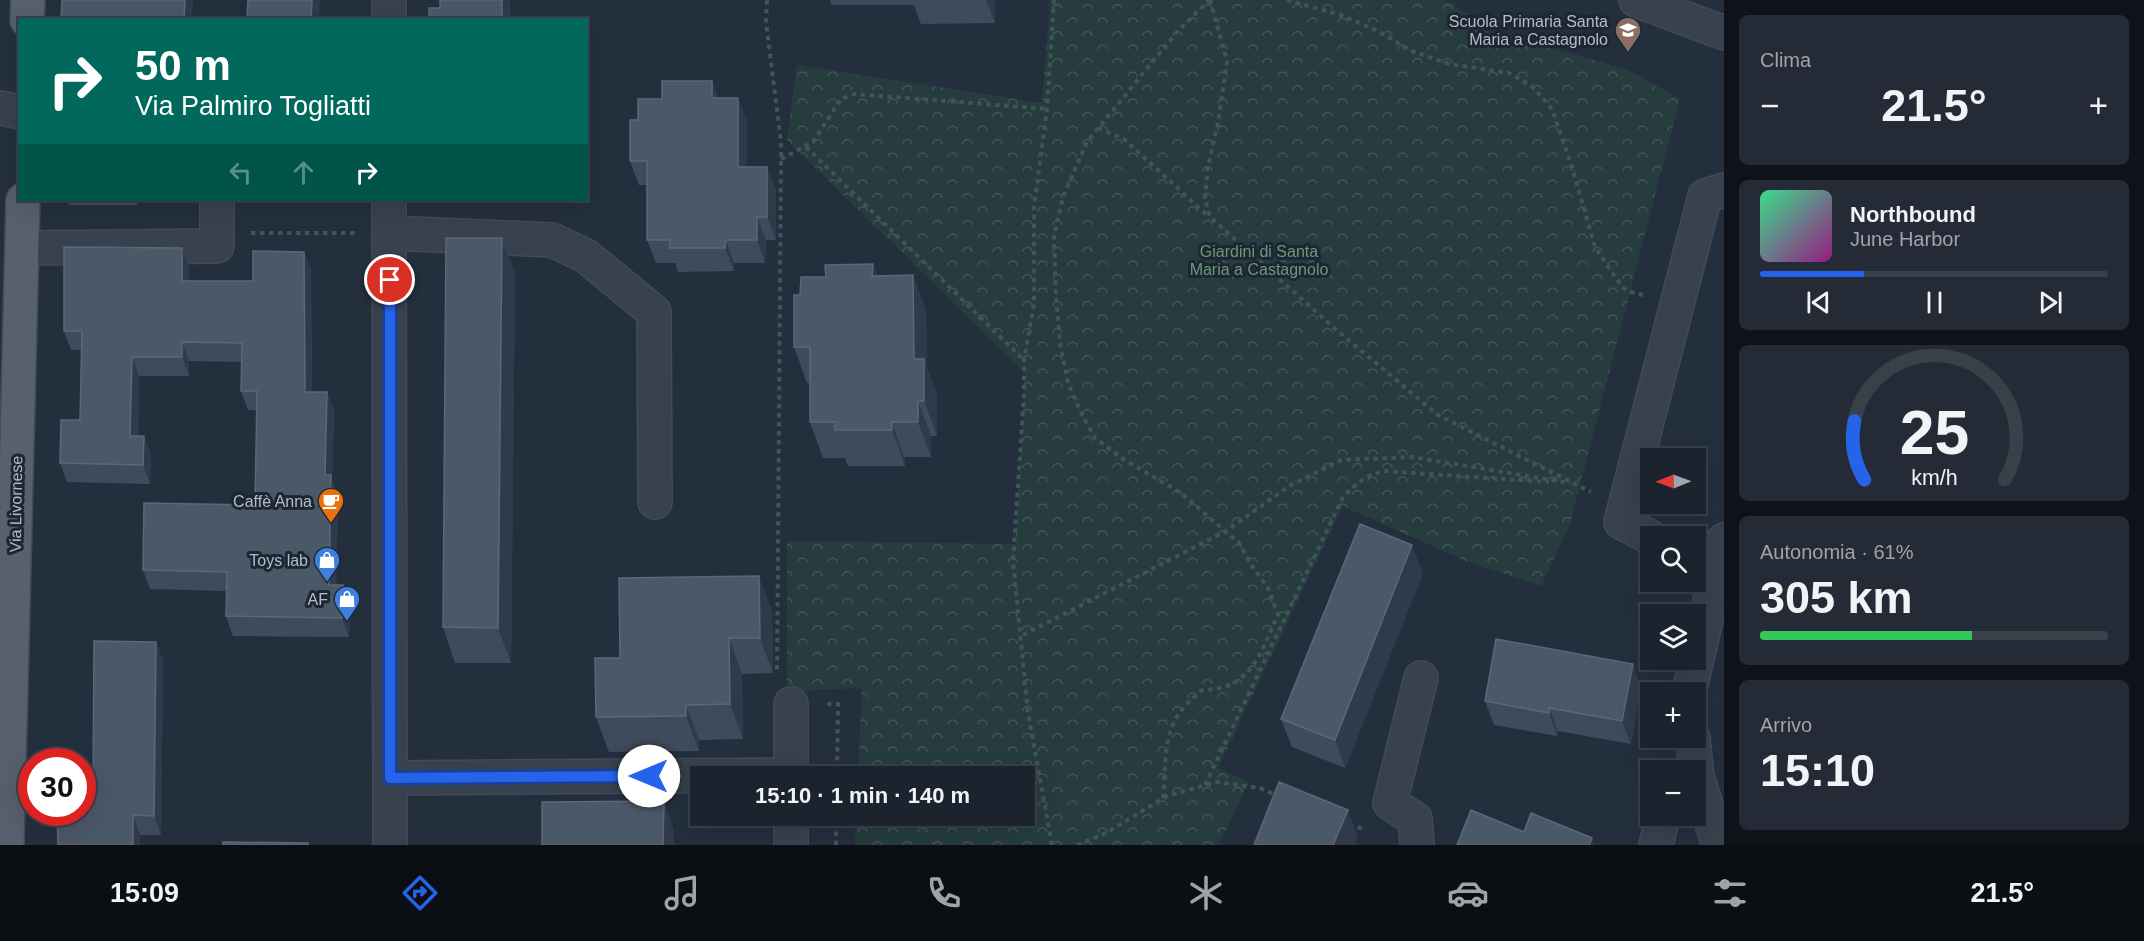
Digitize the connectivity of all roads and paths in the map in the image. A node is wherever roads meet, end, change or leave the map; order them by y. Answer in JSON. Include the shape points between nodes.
{"nodes":[{"id":1,"x":28,"y":0,"type":"edge"},
{"id":2,"x":389,"y":0,"type":"edge"},
{"id":3,"x":767,"y":0,"type":"edge"},
{"id":4,"x":1054,"y":0,"type":"edge"},
{"id":5,"x":1209,"y":0,"type":"edge"},
{"id":6,"x":1287,"y":0,"type":"edge"},
{"id":7,"x":1636,"y":0,"type":"edge"},
{"id":8,"x":27,"y":18,"type":"edge"},
{"id":9,"x":389,"y":18,"type":"edge"},
{"id":10,"x":1724,"y":33,"type":"edge"},
{"id":11,"x":0,"y":108,"type":"edge"},
{"id":12,"x":1047,"y":109,"type":"junction"},
{"id":13,"x":18,"y":112,"type":"edge"},
{"id":14,"x":1098,"y":128,"type":"junction"},
{"id":15,"x":806,"y":147,"type":"junction"},
{"id":16,"x":781,"y":159,"type":"junction"},
{"id":17,"x":1724,"y":190,"type":"edge"},
{"id":18,"x":23,"y":201,"type":"edge"},
{"id":19,"x":217,"y":201,"type":"edge"},
{"id":20,"x":389,"y":201,"type":"edge"},
{"id":21,"x":1210,"y":217,"type":"junction"},
{"id":22,"x":218,"y":232,"type":"junction"},
{"id":23,"x":390,"y":233,"type":"junction"},
{"id":24,"x":22,"y":248,"type":"junction"},
{"id":25,"x":1678,"y":303,"type":"junction"},
{"id":26,"x":1024,"y":360,"type":"junction"},
{"id":27,"x":1574,"y":483,"type":"junction"},
{"id":28,"x":655,"y":502,"type":"dead end"},
{"id":29,"x":8,"y":504,"type":"edge"},
{"id":30,"x":1624,"y":509,"type":"junction"},
{"id":31,"x":1226,"y":531,"type":"junction"},
{"id":32,"x":1640,"y":532,"type":"edge"},
{"id":33,"x":1724,"y":540,"type":"edge"},
{"id":34,"x":1706,"y":566,"type":"edge"},
{"id":35,"x":1703,"y":592,"type":"edge"},
{"id":36,"x":1023,"y":635,"type":"dead end"},
{"id":37,"x":1421,"y":678,"type":"dead end"},
{"id":38,"x":1690,"y":682,"type":"edge"},
{"id":39,"x":791,"y":704,"type":"junction"},
{"id":40,"x":1694,"y":748,"type":"edge"},
{"id":41,"x":791,"y":766,"type":"edge"},
{"id":42,"x":837,"y":766,"type":"edge"},
{"id":43,"x":690,"y":777,"type":"edge"},
{"id":44,"x":390,"y":778,"type":"junction"},
{"id":45,"x":1205,"y":785,"type":"junction"},
{"id":46,"x":1282,"y":797,"type":"edge"},
{"id":47,"x":1163,"y":798,"type":"junction"},
{"id":48,"x":1348,"y":823,"type":"edge"},
{"id":49,"x":791,"y":826,"type":"edge"},
{"id":50,"x":836,"y":826,"type":"edge"},
{"id":51,"x":1660,"y":826,"type":"edge"},
{"id":52,"x":1370,"y":832,"type":"dead end"},
{"id":53,"x":8,"y":845,"type":"edge"},
{"id":54,"x":390,"y":845,"type":"edge"},
{"id":55,"x":790,"y":845,"type":"edge"},
{"id":56,"x":836,"y":845,"type":"edge"},
{"id":57,"x":1052,"y":845,"type":"edge"},
{"id":58,"x":1077,"y":845,"type":"edge"},
{"id":59,"x":1417,"y":845,"type":"edge"},
{"id":60,"x":1656,"y":845,"type":"edge"},
{"id":61,"x":1719,"y":845,"type":"edge"}],
"edges":[{"from":1,"to":8,"type":"main road"},
{"from":2,"to":9,"type":"street"},
{"from":3,"to":16,"type":"path"},
{"from":4,"to":12,"type":"path"},
{"from":5,"to":14,"type":"path","via":[[1176,33]]},
{"from":5,"to":21,"type":"path","via":[[1227,61],[1208,166],[1205,198]]},
{"from":6,"to":25,"type":"path","via":[[1341,15],[1409,50],[1449,64],[1509,73],[1533,87],[1552,110],[1595,248],[1609,270],[1630,292]]},
{"from":7,"to":10,"type":"street"},
{"from":11,"to":13,"type":"street"},
{"from":12,"to":15,"type":"path","via":[[855,94],[841,99]]},
{"from":12,"to":26,"type":"path","via":[[1034,207],[1034,304]]},
{"from":14,"to":21,"type":"path","via":[[1124,139]]},
{"from":14,"to":31,"type":"path","via":[[1087,142],[1062,197],[1054,236],[1059,332],[1068,383],[1095,438],[1181,493]]},
{"from":15,"to":16,"type":"path"},
{"from":15,"to":26,"type":"path"},
{"from":16,"to":39,"type":"path","via":[[777,704]]},
{"from":17,"to":25,"type":"street","via":[[1705,196]]},
{"from":18,"to":24,"type":"main road","name":"Via Livornese"},
{"from":19,"to":22,"type":"street"},
{"from":20,"to":23,"type":"street"},
{"from":21,"to":27,"type":"path","via":[[1438,415]]},
{"from":22,"to":23,"type":"path"},
{"from":22,"to":24,"type":"street","via":[[217,246]]},
{"from":23,"to":28,"type":"street","via":[[552,240],[586,256],[654,312]]},
{"from":23,"to":44,"type":"street"},
{"from":24,"to":29,"type":"main road","name":"Via Livornese"},
{"from":25,"to":30,"type":"street"},
{"from":26,"to":57,"type":"path","via":[[1013,562],[1028,713]]},
{"from":27,"to":30,"type":"path"},
{"from":27,"to":31,"type":"path","via":[[1412,457],[1341,460],[1291,485]]},
{"from":27,"to":45,"type":"path","via":[[1384,471],[1367,475],[1356,483],[1343,497]]},
{"from":29,"to":53,"type":"main road","name":"Via Livornese"},
{"from":30,"to":32,"type":"street","via":[[1621,522]]},
{"from":31,"to":36,"type":"path"},
{"from":31,"to":47,"type":"path","via":[[1239,543],[1268,588],[1278,615],[1245,677],[1215,690],[1202,690],[1172,726]]},
{"from":33,"to":34,"type":"street"},
{"from":35,"to":38,"type":"street"},
{"from":37,"to":59,"type":"street","via":[[1390,803],[1415,819]]},
{"from":39,"to":41,"type":"street"},
{"from":39,"to":42,"type":"path","via":[[838,704]]},
{"from":40,"to":61,"type":"street","via":[[1697,777]]},
{"from":43,"to":44,"type":"street"},
{"from":44,"to":54,"type":"street"},
{"from":45,"to":46,"type":"path","via":[[1234,783]]},
{"from":45,"to":47,"type":"path"},
{"from":47,"to":58,"type":"path","via":[[1106,833]]},
{"from":48,"to":52,"type":"path"},
{"from":49,"to":55,"type":"street"},
{"from":50,"to":56,"type":"path"},
{"from":51,"to":60,"type":"street"}]}
